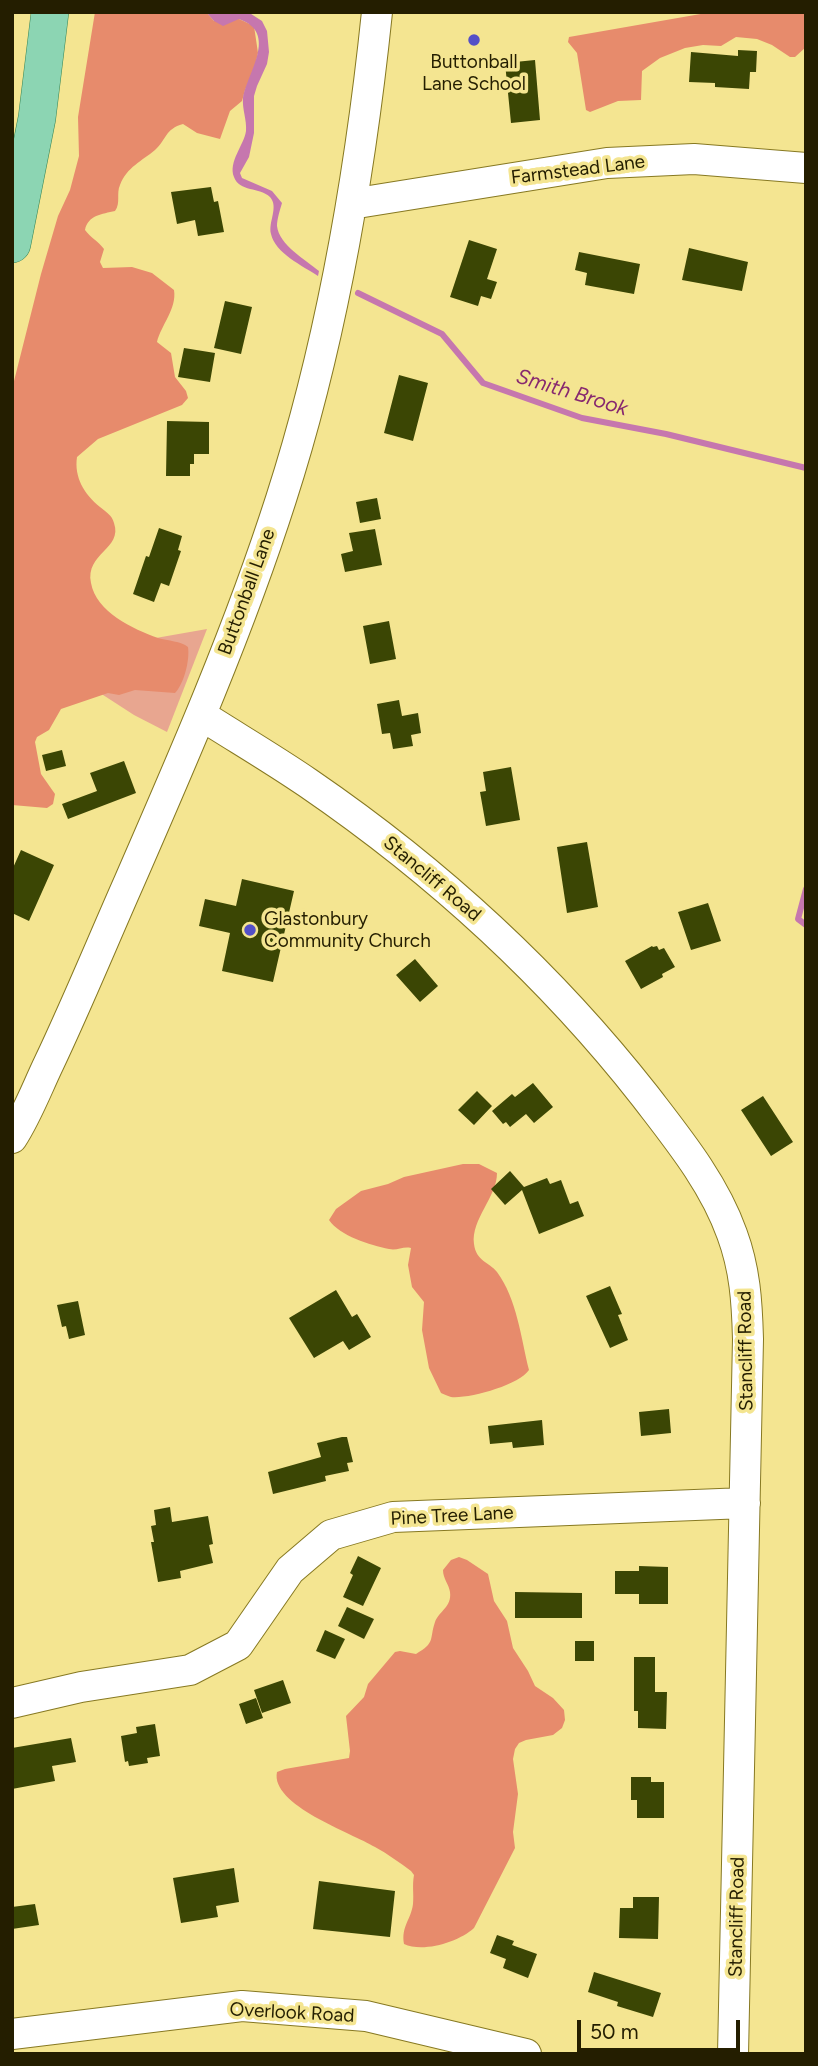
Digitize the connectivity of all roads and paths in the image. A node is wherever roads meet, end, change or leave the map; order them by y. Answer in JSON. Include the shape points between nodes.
{"nodes":[{"id":1,"x":50,"y":12,"type":"edge"},
{"id":2,"x":377,"y":12,"type":"edge"},
{"id":3,"x":806,"y":168,"type":"edge"},
{"id":4,"x":351,"y":204,"type":"junction"},
{"id":5,"x":12,"y":244,"type":"edge"},
{"id":6,"x":201,"y":715,"type":"junction"},
{"id":7,"x":12,"y":1138,"type":"edge"},
{"id":8,"x":746,"y":1503,"type":"junction"},
{"id":9,"x":12,"y":1703,"type":"edge"},
{"id":10,"x":12,"y":2034,"type":"edge"},
{"id":11,"x":526,"y":2054,"type":"edge"},
{"id":12,"x":733,"y":2054,"type":"edge"}],
"edges":[{"from":1,"to":5,"type":"main road","via":[[37,118]]},
{"from":2,"to":4,"type":"street","name":"Buttonball Lane"},
{"from":3,"to":4,"type":"street","name":"Farmstead Lane","via":[[694,159],[607,163]]},
{"from":4,"to":6,"type":"street","name":"Buttonball Lane","via":[[321,355],[292,463]]},
{"from":6,"to":7,"type":"street","name":"Buttonball Lane","via":[[59,1043]]},
{"from":6,"to":8,"type":"street","name":"Stancliff Road","via":[[335,802],[475,915],[583,1021],[699,1169],[723,1212],[745,1279]]},
{"from":8,"to":9,"type":"street","name":"Pine Tree Lane","via":[[393,1517],[331,1535],[290,1570],[238,1645],[190,1670],[81,1686]]},
{"from":8,"to":12,"type":"street","name":"Stancliff Road"},
{"from":10,"to":11,"type":"street","name":"Overlook Road","via":[[242,2006],[366,2017]]}]}
